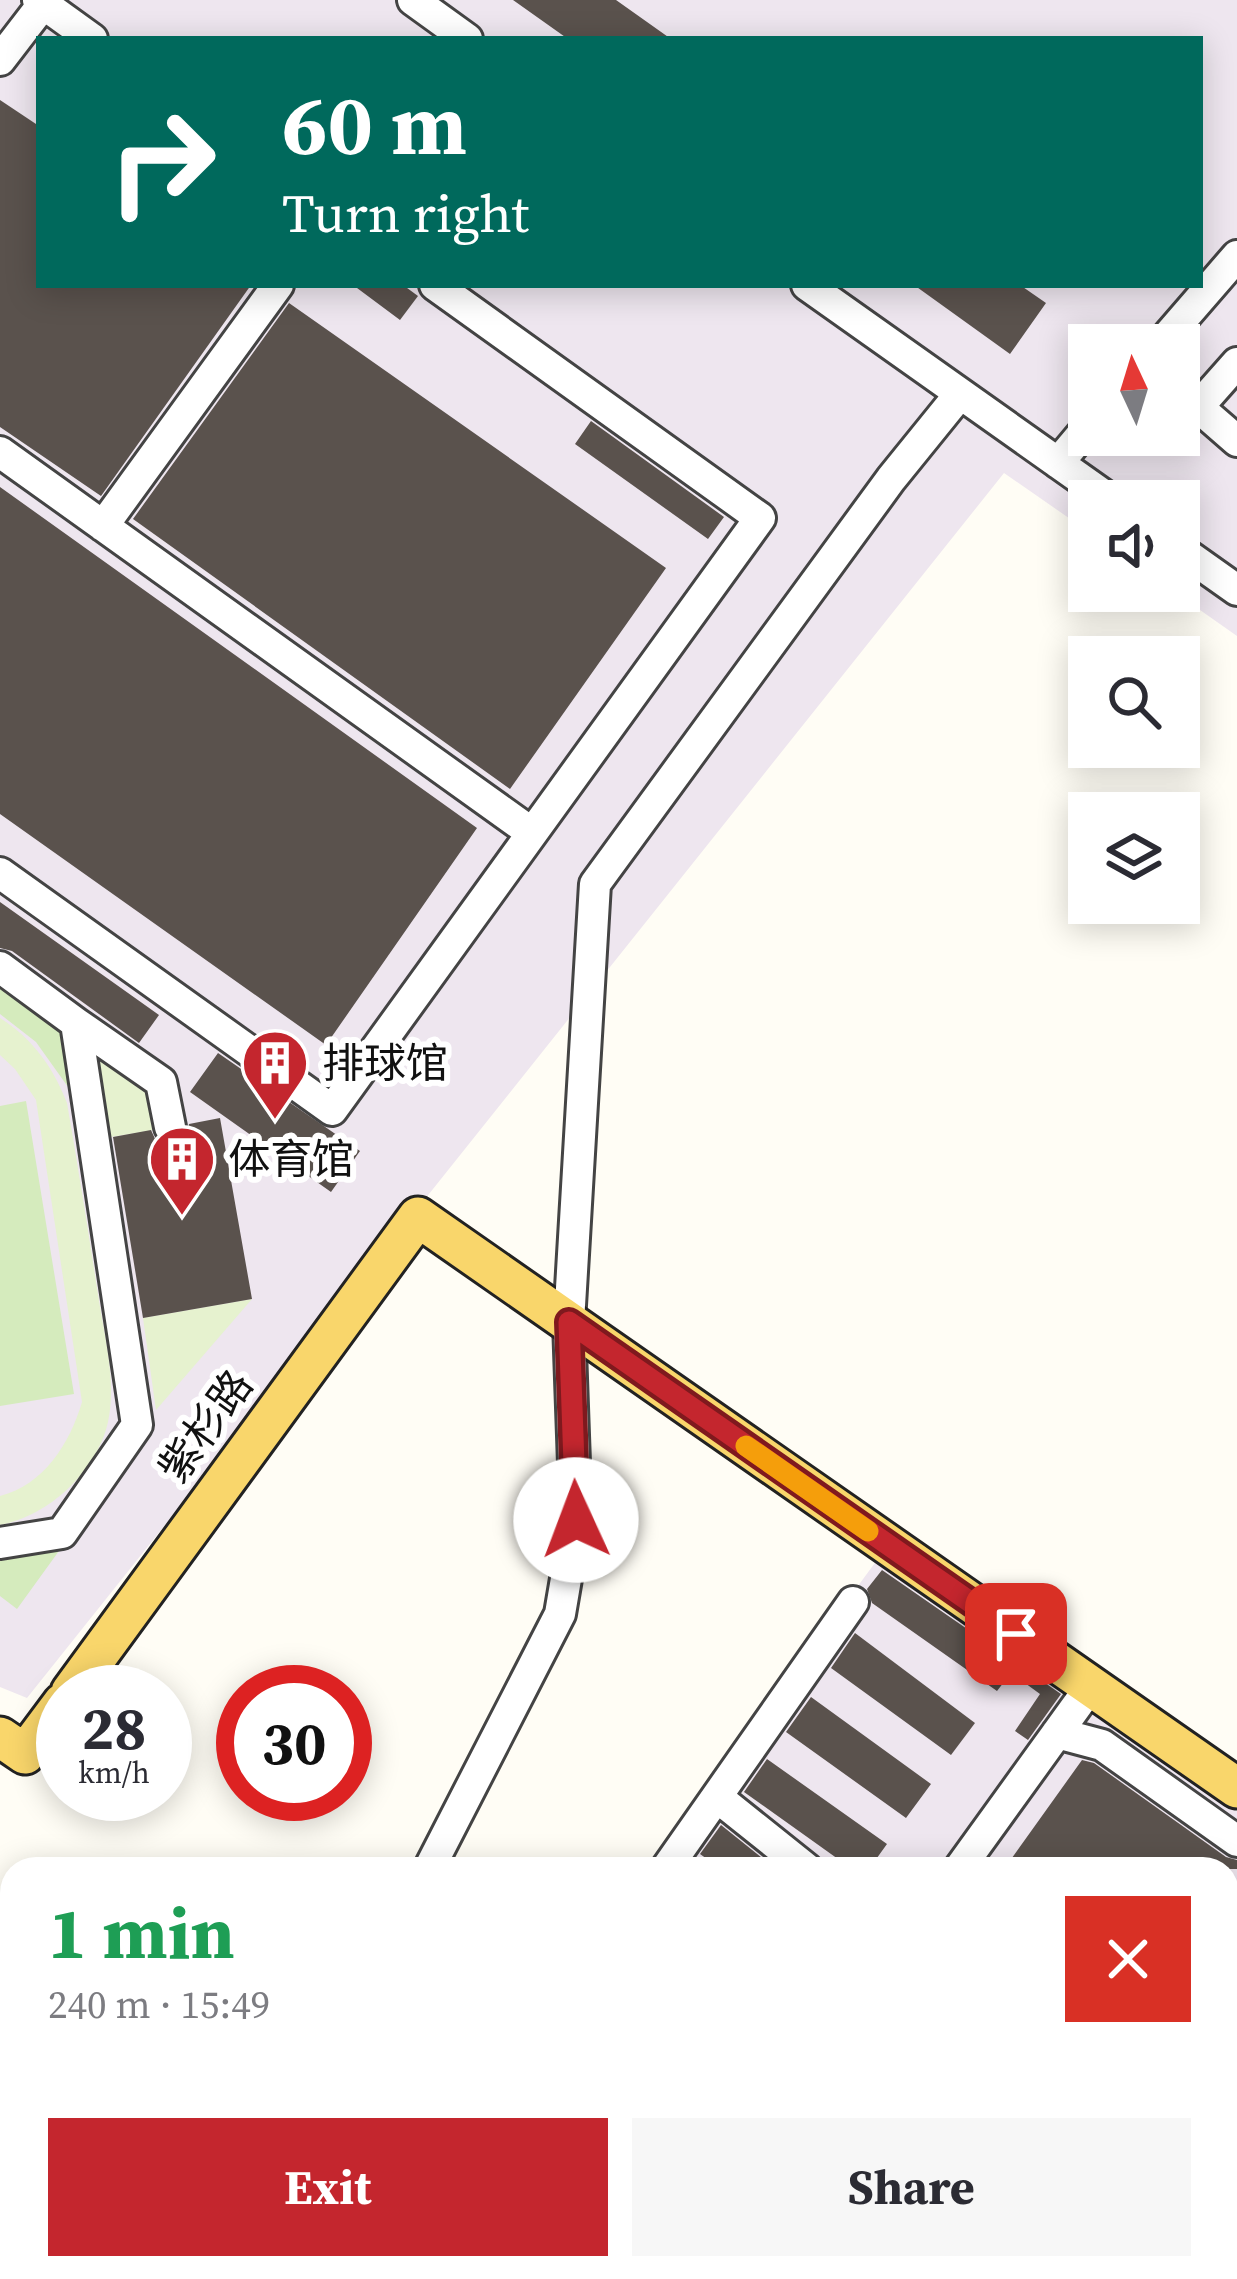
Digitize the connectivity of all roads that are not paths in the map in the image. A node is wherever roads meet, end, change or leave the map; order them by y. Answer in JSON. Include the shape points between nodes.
{"nodes":[{"id":1,"x":413,"y":0,"type":"edge"},
{"id":2,"x":40,"y":2,"type":"edge"},
{"id":3,"x":88,"y":36,"type":"edge"},
{"id":4,"x":463,"y":36,"type":"edge"},
{"id":5,"x":0,"y":60,"type":"edge"},
{"id":6,"x":1233,"y":268,"type":"edge"},
{"id":7,"x":276,"y":288,"type":"edge"},
{"id":8,"x":439,"y":288,"type":"edge"},
{"id":9,"x":811,"y":288,"type":"edge"},
{"id":10,"x":1180,"y":324,"type":"edge"},
{"id":11,"x":1237,"y":363,"type":"edge"},
{"id":12,"x":958,"y":395,"type":"junction"},
{"id":13,"x":1237,"y":441,"type":"edge"},
{"id":14,"x":1068,"y":451,"type":"edge"},
{"id":15,"x":0,"y":452,"type":"edge"},
{"id":16,"x":1058,"y":463,"type":"junction"},
{"id":17,"x":1082,"y":480,"type":"edge"},
{"id":18,"x":103,"y":526,"type":"junction"},
{"id":19,"x":1200,"y":564,"type":"edge"},
{"id":20,"x":1237,"y":590,"type":"edge"},
{"id":21,"x":532,"y":833,"type":"junction"},
{"id":22,"x":0,"y":873,"type":"edge"},
{"id":23,"x":0,"y":967,"type":"edge"},
{"id":24,"x":76,"y":1023,"type":"junction"},
{"id":25,"x":170,"y":1127,"type":"dead end"},
{"id":26,"x":569,"y":1322,"type":"junction"},
{"id":27,"x":0,"y":1543,"type":"edge"},
{"id":28,"x":853,"y":1602,"type":"dead end"},
{"id":29,"x":91,"y":1665,"type":"edge"},
{"id":30,"x":1091,"y":1686,"type":"junction"},
{"id":31,"x":1058,"y":1733,"type":"junction"},
{"id":32,"x":0,"y":1737,"type":"edge"},
{"id":33,"x":36,"y":1740,"type":"edge"},
{"id":34,"x":1237,"y":1788,"type":"edge"},
{"id":35,"x":717,"y":1797,"type":"junction"},
{"id":36,"x":1237,"y":1841,"type":"edge"},
{"id":37,"x":434,"y":1857,"type":"edge"},
{"id":38,"x":678,"y":1857,"type":"edge"},
{"id":39,"x":792,"y":1857,"type":"edge"},
{"id":40,"x":968,"y":1857,"type":"edge"}],
"edges":[{"from":1,"to":4,"type":"street"},
{"from":2,"to":3,"type":"street"},
{"from":2,"to":5,"type":"street"},
{"from":6,"to":10,"type":"street"},
{"from":7,"to":18,"type":"street"},
{"from":8,"to":21,"type":"street","via":[[760,518]]},
{"from":9,"to":12,"type":"street"},
{"from":11,"to":13,"type":"street","via":[[1198,407]]},
{"from":12,"to":16,"type":"street"},
{"from":12,"to":26,"type":"street","via":[[596,884]]},
{"from":14,"to":16,"type":"street"},
{"from":15,"to":18,"type":"street"},
{"from":16,"to":17,"type":"street"},
{"from":18,"to":21,"type":"street"},
{"from":19,"to":20,"type":"street"},
{"from":21,"to":22,"type":"street","via":[[332,1110]]},
{"from":23,"to":24,"type":"street"},
{"from":24,"to":25,"type":"street","via":[[161,1082]]},
{"from":24,"to":27,"type":"street","via":[[137,1425],[62,1533]]},
{"from":26,"to":29,"type":"main road","name":"紫杉路","via":[[418,1216]]},
{"from":26,"to":30,"type":"main road"},
{"from":26,"to":37,"type":"street","via":[[576,1520],[560,1614]]},
{"from":28,"to":35,"type":"street"},
{"from":30,"to":31,"type":"street"},
{"from":30,"to":34,"type":"main road"},
{"from":31,"to":36,"type":"street","via":[[1102,1744]]},
{"from":31,"to":40,"type":"street"},
{"from":32,"to":33,"type":"main road","via":[[26,1754]]},
{"from":35,"to":38,"type":"street"},
{"from":35,"to":39,"type":"street"}]}
